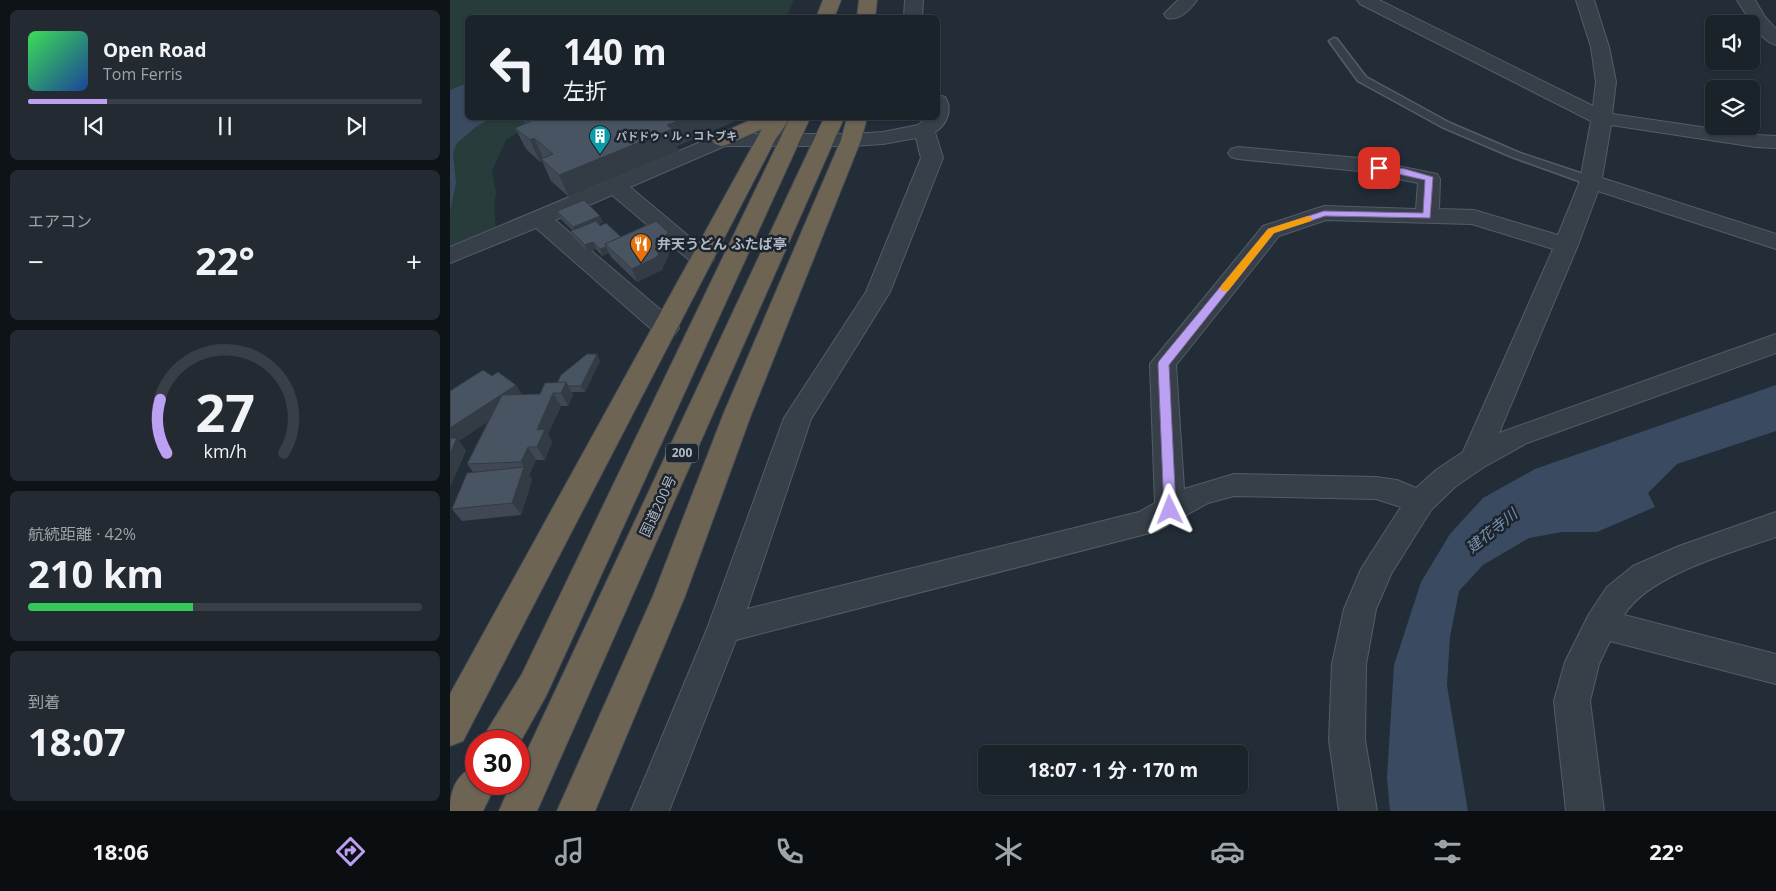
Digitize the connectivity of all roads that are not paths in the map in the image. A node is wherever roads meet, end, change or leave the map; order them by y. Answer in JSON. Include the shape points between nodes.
{"nodes":[{"id":1,"x":832,"y":0,"type":"edge"},
{"id":2,"x":842,"y":0,"type":"edge"},
{"id":3,"x":868,"y":0,"type":"edge"},
{"id":4,"x":914,"y":0,"type":"edge"},
{"id":5,"x":1188,"y":0,"type":"edge"},
{"id":6,"x":1366,"y":0,"type":"edge"},
{"id":7,"x":1585,"y":0,"type":"edge"},
{"id":8,"x":1746,"y":0,"type":"edge"},
{"id":9,"x":1174,"y":14,"type":"dead end"},
{"id":10,"x":825,"y":15,"type":"edge"},
{"id":11,"x":838,"y":15,"type":"edge"},
{"id":12,"x":866,"y":15,"type":"edge"},
{"id":13,"x":913,"y":15,"type":"edge"},
{"id":14,"x":1776,"y":40,"type":"edge"},
{"id":15,"x":1334,"y":41,"type":"dead end"},
{"id":16,"x":1602,"y":118,"type":"junction"},
{"id":17,"x":936,"y":120,"type":"edge"},
{"id":18,"x":781,"y":127,"type":"edge"},
{"id":19,"x":842,"y":129,"type":"edge"},
{"id":20,"x":924,"y":130,"type":"junction"},
{"id":21,"x":1776,"y":142,"type":"edge"},
{"id":22,"x":1238,"y":153,"type":"dead end"},
{"id":23,"x":1591,"y":181,"type":"junction"},
{"id":24,"x":615,"y":186,"type":"junction"},
{"id":25,"x":1427,"y":216,"type":"junction"},
{"id":26,"x":539,"y":218,"type":"junction"},
{"id":27,"x":1776,"y":242,"type":"edge"},
{"id":28,"x":1566,"y":245,"type":"junction"},
{"id":29,"x":450,"y":256,"type":"edge"},
{"id":30,"x":702,"y":259,"type":"junction"},
{"id":31,"x":666,"y":328,"type":"junction"},
{"id":32,"x":1776,"y":343,"type":"edge"},
{"id":33,"x":1474,"y":458,"type":"junction"},
{"id":34,"x":1420,"y":502,"type":"junction"},
{"id":35,"x":1170,"y":510,"type":"junction"},
{"id":36,"x":1776,"y":524,"type":"edge"},
{"id":37,"x":1601,"y":624,"type":"junction"},
{"id":38,"x":724,"y":629,"type":"junction"},
{"id":39,"x":1776,"y":669,"type":"edge"},
{"id":40,"x":450,"y":730,"type":"edge"},
{"id":41,"x":507,"y":730,"type":"edge"},
{"id":42,"x":523,"y":800,"type":"edge"},
{"id":43,"x":576,"y":811,"type":"edge"},
{"id":44,"x":650,"y":811,"type":"edge"},
{"id":45,"x":1358,"y":811,"type":"edge"},
{"id":46,"x":1585,"y":811,"type":"edge"}],
"edges":[{"from":1,"to":10,"type":"highway"},
{"from":2,"to":11,"type":"highway"},
{"from":3,"to":12,"type":"highway"},
{"from":4,"to":13,"type":"street"},
{"from":5,"to":9,"type":"street"},
{"from":6,"to":16,"type":"street"},
{"from":7,"to":16,"type":"street","via":[[1600,47],[1606,82]]},
{"from":8,"to":14,"type":"street"},
{"from":15,"to":23,"type":"lane","via":[[1362,79],[1446,125],[1516,155]]},
{"from":16,"to":21,"type":"street"},
{"from":16,"to":23,"type":"street"},
{"from":17,"to":20,"type":"street"},
{"from":18,"to":19,"type":"street"},
{"from":18,"to":24,"type":"street","via":[[722,140]]},
{"from":18,"to":30,"type":"highway"},
{"from":18,"to":41,"type":"highway","number":"200","via":[[534,685]]},
{"from":19,"to":20,"type":"street","via":[[902,135]]},
{"from":19,"to":42,"type":"highway","name":"国道200号","number":"200"},
{"from":19,"to":43,"type":"highway","via":[[669,596]]},
{"from":20,"to":38,"type":"street","via":[[932,158],[878,292],[798,418]]},
{"from":22,"to":25,"type":"street","via":[[1365,165],[1430,179]]},
{"from":23,"to":27,"type":"street"},
{"from":23,"to":28,"type":"street"},
{"from":24,"to":26,"type":"street"},
{"from":24,"to":30,"type":"street"},
{"from":25,"to":28,"type":"street","via":[[1474,218]]},
{"from":25,"to":35,"type":"street","via":[[1324,213],[1271,231],[1163,364]]},
{"from":26,"to":29,"type":"street"},
{"from":26,"to":31,"type":"street"},
{"from":28,"to":33,"type":"street"},
{"from":30,"to":31,"type":"highway"},
{"from":31,"to":40,"type":"highway"},
{"from":32,"to":33,"type":"street","via":[[1517,436]]},
{"from":33,"to":34,"type":"street"},
{"from":34,"to":35,"type":"street","via":[[1397,492],[1376,488],[1234,485],[1200,494]]},
{"from":34,"to":45,"type":"street","via":[[1377,569],[1360,609],[1349,664],[1347,740]]},
{"from":35,"to":38,"type":"street","via":[[1146,522]]},
{"from":36,"to":37,"type":"street","via":[[1644,575],[1618,597]]},
{"from":37,"to":39,"type":"street"},
{"from":37,"to":46,"type":"street","via":[[1582,662],[1572,701]]},
{"from":38,"to":44,"type":"street"}]}
